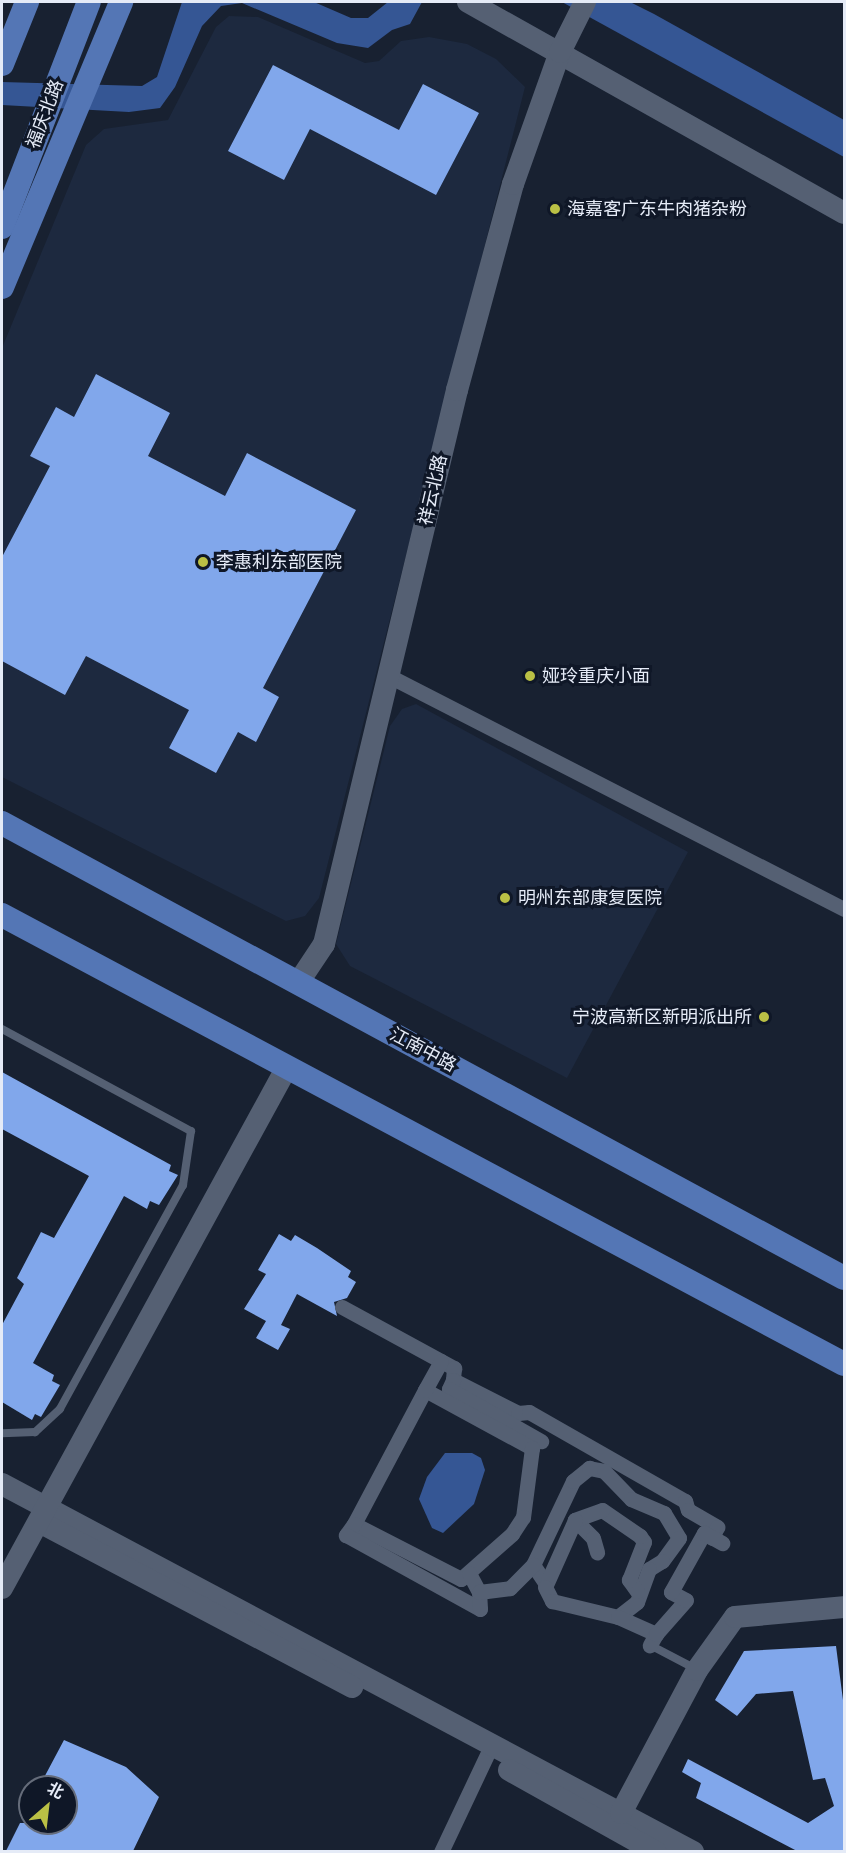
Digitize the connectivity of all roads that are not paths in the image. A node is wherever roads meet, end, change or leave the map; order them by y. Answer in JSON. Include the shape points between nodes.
{"nodes":[{"id":1,"x":27,"y":2,"type":"edge"},
{"id":2,"x":89,"y":2,"type":"edge"},
{"id":3,"x":121,"y":2,"type":"edge"},
{"id":4,"x":468,"y":2,"type":"edge"},
{"id":5,"x":585,"y":2,"type":"edge"},
{"id":6,"x":560,"y":52,"type":"junction"},
{"id":7,"x":2,"y":64,"type":"edge"},
{"id":8,"x":844,"y":213,"type":"edge"},
{"id":9,"x":2,"y":227,"type":"edge"},
{"id":10,"x":2,"y":287,"type":"edge"},
{"id":11,"x":389,"y":676,"type":"junction"},
{"id":12,"x":2,"y":823,"type":"edge"},
{"id":13,"x":844,"y":909,"type":"edge"},
{"id":14,"x":2,"y":915,"type":"edge"},
{"id":15,"x":298,"y":983,"type":"junction"},
{"id":16,"x":2,"y":1029,"type":"edge"},
{"id":17,"x":287,"y":1066,"type":"junction"},
{"id":18,"x":844,"y":1278,"type":"edge"},
{"id":19,"x":342,"y":1307,"type":"dead end"},
{"id":20,"x":441,"y":1361,"type":"junction"},
{"id":21,"x":844,"y":1364,"type":"edge"},
{"id":22,"x":453,"y":1380,"type":"junction"},
{"id":23,"x":425,"y":1390,"type":"junction"},
{"id":24,"x":2,"y":1433,"type":"edge"},
{"id":25,"x":541,"y":1441,"type":"dead end"},
{"id":26,"x":2,"y":1484,"type":"edge"},
{"id":27,"x":2,"y":1500,"type":"edge"},
{"id":28,"x":43,"y":1515,"type":"junction"},
{"id":29,"x":575,"y":1520,"type":"junction"},
{"id":30,"x":354,"y":1524,"type":"junction"},
{"id":31,"x":597,"y":1552,"type":"dead end"},
{"id":32,"x":533,"y":1565,"type":"junction"},
{"id":33,"x":469,"y":1573,"type":"junction"},
{"id":34,"x":546,"y":1584,"type":"junction"},
{"id":35,"x":2,"y":1588,"type":"edge"},
{"id":36,"x":637,"y":1591,"type":"junction"},
{"id":37,"x":479,"y":1592,"type":"junction"},
{"id":38,"x":844,"y":1607,"type":"edge"},
{"id":39,"x":618,"y":1617,"type":"junction"},
{"id":40,"x":653,"y":1639,"type":"junction"},
{"id":41,"x":697,"y":1670,"type":"junction"},
{"id":42,"x":489,"y":1751,"type":"junction"},
{"id":43,"x":621,"y":1813,"type":"junction"},
{"id":44,"x":441,"y":1851,"type":"edge"},
{"id":45,"x":656,"y":1851,"type":"edge"},
{"id":46,"x":693,"y":1851,"type":"edge"}],
"edges":[{"from":1,"to":7,"type":"main road"},
{"from":2,"to":9,"type":"main road","name":"福庆北路"},
{"from":3,"to":10,"type":"main road"},
{"from":4,"to":6,"type":"street"},
{"from":5,"to":6,"type":"street","name":"祥云北路"},
{"from":6,"to":8,"type":"street"},
{"from":6,"to":11,"type":"street","name":"祥云北路","via":[[513,184],[469,344]]},
{"from":11,"to":13,"type":"street"},
{"from":11,"to":15,"type":"street","name":"祥云北路","via":[[324,944]]},
{"from":12,"to":15,"type":"main road","name":"江南中路"},
{"from":14,"to":17,"type":"main road"},
{"from":15,"to":18,"type":"main road","name":"江南中路"},
{"from":16,"to":24,"type":"lane","via":[[191,1131],[183,1185],[60,1409],[35,1432]]},
{"from":17,"to":21,"type":"main road"},
{"from":17,"to":28,"type":"street"},
{"from":19,"to":20,"type":"street"},
{"from":20,"to":22,"type":"street","via":[[454,1368]]},
{"from":20,"to":23,"type":"street"},
{"from":22,"to":25,"type":"street","via":[[448,1389]]},
{"from":22,"to":40,"type":"street","via":[[518,1413],[529,1412],[686,1501],[688,1510],[717,1527],[717,1541],[704,1533],[671,1592],[686,1600]]},
{"from":23,"to":30,"type":"street"},
{"from":23,"to":33,"type":"street","via":[[532,1448],[523,1517],[512,1534]]},
{"from":26,"to":28,"type":"street"},
{"from":27,"to":28,"type":"street"},
{"from":28,"to":35,"type":"street"},
{"from":28,"to":42,"type":"street"},
{"from":29,"to":31,"type":"street","via":[[594,1538]]},
{"from":29,"to":34,"type":"street"},
{"from":29,"to":36,"type":"street","via":[[602,1510],[640,1536],[644,1542],[629,1580]]},
{"from":30,"to":33,"type":"street","via":[[461,1579]]},
{"from":30,"to":37,"type":"street","via":[[346,1535],[480,1609]]},
{"from":32,"to":34,"type":"street"},
{"from":32,"to":36,"type":"street","via":[[578,1473],[589,1468],[604,1471],[631,1499],[664,1513],[679,1538],[662,1561],[649,1569]]},
{"from":32,"to":37,"type":"street","via":[[510,1588]]},
{"from":33,"to":37,"type":"street"},
{"from":34,"to":39,"type":"street","via":[[552,1601]]},
{"from":36,"to":39,"type":"street","via":[[637,1602]]},
{"from":38,"to":41,"type":"street","via":[[735,1617]]},
{"from":39,"to":40,"type":"street"},
{"from":40,"to":41,"type":"lane"},
{"from":41,"to":43,"type":"street"},
{"from":42,"to":43,"type":"street"},
{"from":42,"to":44,"type":"street"},
{"from":42,"to":45,"type":"street"},
{"from":43,"to":46,"type":"street"}]}
